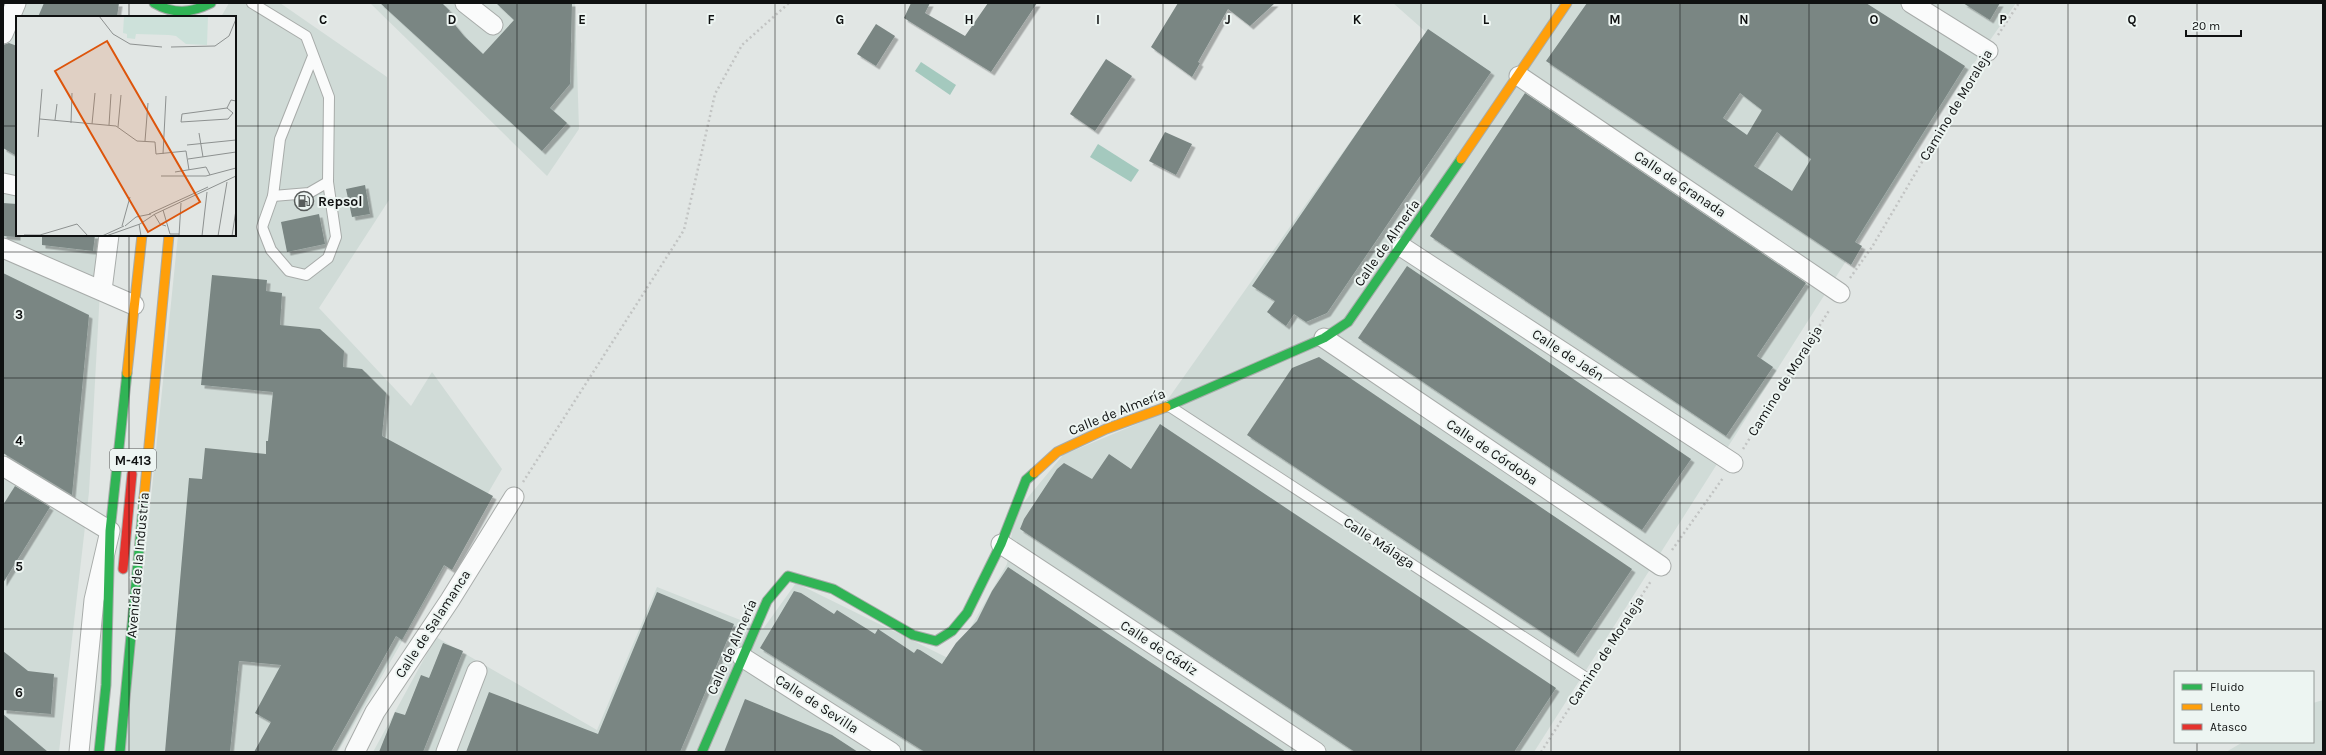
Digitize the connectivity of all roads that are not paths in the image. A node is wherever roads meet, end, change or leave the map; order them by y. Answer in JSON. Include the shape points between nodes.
{"nodes":[{"id":1,"x":16,"y":3,"type":"edge"},
{"id":2,"x":154,"y":3,"type":"edge"},
{"id":3,"x":211,"y":3,"type":"edge"},
{"id":4,"x":252,"y":3,"type":"edge"},
{"id":5,"x":465,"y":3,"type":"edge"},
{"id":6,"x":1567,"y":3,"type":"edge"},
{"id":7,"x":1911,"y":3,"type":"edge"},
{"id":8,"x":197,"y":14,"type":"edge"},
{"id":9,"x":493,"y":25,"type":"dead end"},
{"id":10,"x":3,"y":34,"type":"edge"},
{"id":11,"x":1988,"y":51,"type":"road end"},
{"id":12,"x":314,"y":56,"type":"junction"},
{"id":13,"x":1520,"y":76,"type":"junction"},
{"id":14,"x":328,"y":182,"type":"junction"},
{"id":15,"x":3,"y":184,"type":"edge"},
{"id":16,"x":16,"y":186,"type":"edge"},
{"id":17,"x":274,"y":196,"type":"junction"},
{"id":18,"x":109,"y":236,"type":"edge"},
{"id":19,"x":142,"y":236,"type":"edge"},
{"id":20,"x":169,"y":236,"type":"edge"},
{"id":21,"x":1402,"y":247,"type":"junction"},
{"id":22,"x":3,"y":248,"type":"edge"},
{"id":23,"x":102,"y":290,"type":"junction"},
{"id":24,"x":1840,"y":293,"type":"road end"},
{"id":25,"x":134,"y":305,"type":"junction"},
{"id":26,"x":1324,"y":338,"type":"junction"},
{"id":27,"x":1169,"y":406,"type":"junction"},
{"id":28,"x":133,"y":463,"type":"dead end"},
{"id":29,"x":1733,"y":463,"type":"road end"},
{"id":30,"x":3,"y":466,"type":"edge"},
{"id":31,"x":514,"y":497,"type":"road end"},
{"id":32,"x":110,"y":531,"type":"junction"},
{"id":33,"x":1001,"y":544,"type":"junction"},
{"id":34,"x":1661,"y":566,"type":"road end"},
{"id":35,"x":122,"y":579,"type":"dead end"},
{"id":36,"x":118,"y":610,"type":"dead end"},
{"id":37,"x":742,"y":657,"type":"junction"},
{"id":38,"x":477,"y":672,"type":"dead end"},
{"id":39,"x":1588,"y":679,"type":"road end"},
{"id":40,"x":106,"y":685,"type":"junction"},
{"id":41,"x":79,"y":752,"type":"edge"},
{"id":42,"x":99,"y":752,"type":"edge"},
{"id":43,"x":120,"y":752,"type":"edge"},
{"id":44,"x":355,"y":752,"type":"edge"},
{"id":45,"x":446,"y":752,"type":"edge"},
{"id":46,"x":702,"y":752,"type":"edge"},
{"id":47,"x":891,"y":752,"type":"edge"},
{"id":48,"x":1316,"y":752,"type":"edge"}],
"edges":[{"from":1,"to":10,"type":"street"},
{"from":2,"to":8,"type":"street","via":[[161,8],[179,13]]},
{"from":3,"to":8,"type":"street"},
{"from":4,"to":12,"type":"lane","via":[[306,36]]},
{"from":5,"to":9,"type":"street"},
{"from":6,"to":13,"type":"street","name":"Calle de Almería"},
{"from":7,"to":11,"type":"street"},
{"from":12,"to":14,"type":"lane","via":[[329,96]]},
{"from":12,"to":17,"type":"lane","via":[[280,139]]},
{"from":13,"to":21,"type":"street","name":"Calle de Almería"},
{"from":13,"to":24,"type":"street","name":"Calle de Granada"},
{"from":14,"to":17,"type":"lane","via":[[309,194]]},
{"from":14,"to":17,"type":"lane","via":[[336,237],[328,258],[306,275],[288,271],[271,250],[262,228]]},
{"from":15,"to":16,"type":"street"},
{"from":18,"to":23,"type":"street"},
{"from":19,"to":25,"type":"street","name":"Avenida de la Industria","number":"M-413"},
{"from":20,"to":43,"type":"street","name":"Avenida de la Industria"},
{"from":21,"to":26,"type":"street","name":"Calle de Almería","via":[[1348,322]]},
{"from":21,"to":29,"type":"street","name":"Calle de Jaén"},
{"from":22,"to":23,"type":"street"},
{"from":23,"to":25,"type":"street"},
{"from":25,"to":32,"type":"street","name":"Avenida de la Industria","number":"M-413"},
{"from":26,"to":27,"type":"street","name":"Calle de Almería"},
{"from":26,"to":34,"type":"street","name":"Calle de Córdoba"},
{"from":27,"to":33,"type":"street","name":"Calle de Almería","via":[[1106,428],[1057,452],[1026,480]]},
{"from":27,"to":39,"type":"lane","name":"Calle Málaga"},
{"from":28,"to":35,"type":"street","name":"Avenida de la Industria","number":"M-413"},
{"from":30,"to":32,"type":"street"},
{"from":31,"to":44,"type":"street","name":"Calle de Salamanca","via":[[450,600],[375,712]]},
{"from":32,"to":40,"type":"street","name":"Avenida de la Industria","number":"M-413"},
{"from":32,"to":41,"type":"street","name":"Avenida de la Industria","via":[[94,600]]},
{"from":33,"to":37,"type":"street","name":"Calle de Almería","via":[[967,613],[952,631],[936,641],[913,635],[833,589],[788,576],[767,601]]},
{"from":33,"to":48,"type":"street","name":"Calle de Cádiz"},
{"from":36,"to":40,"type":"street","name":"Avenida de la Industria","number":"M-413"},
{"from":37,"to":46,"type":"street","name":"Calle de Almería"},
{"from":37,"to":47,"type":"street","name":"Calle de Sevilla"},
{"from":38,"to":45,"type":"street"},
{"from":40,"to":42,"type":"street","name":"Avenida de la Industria","number":"M-413"}]}
